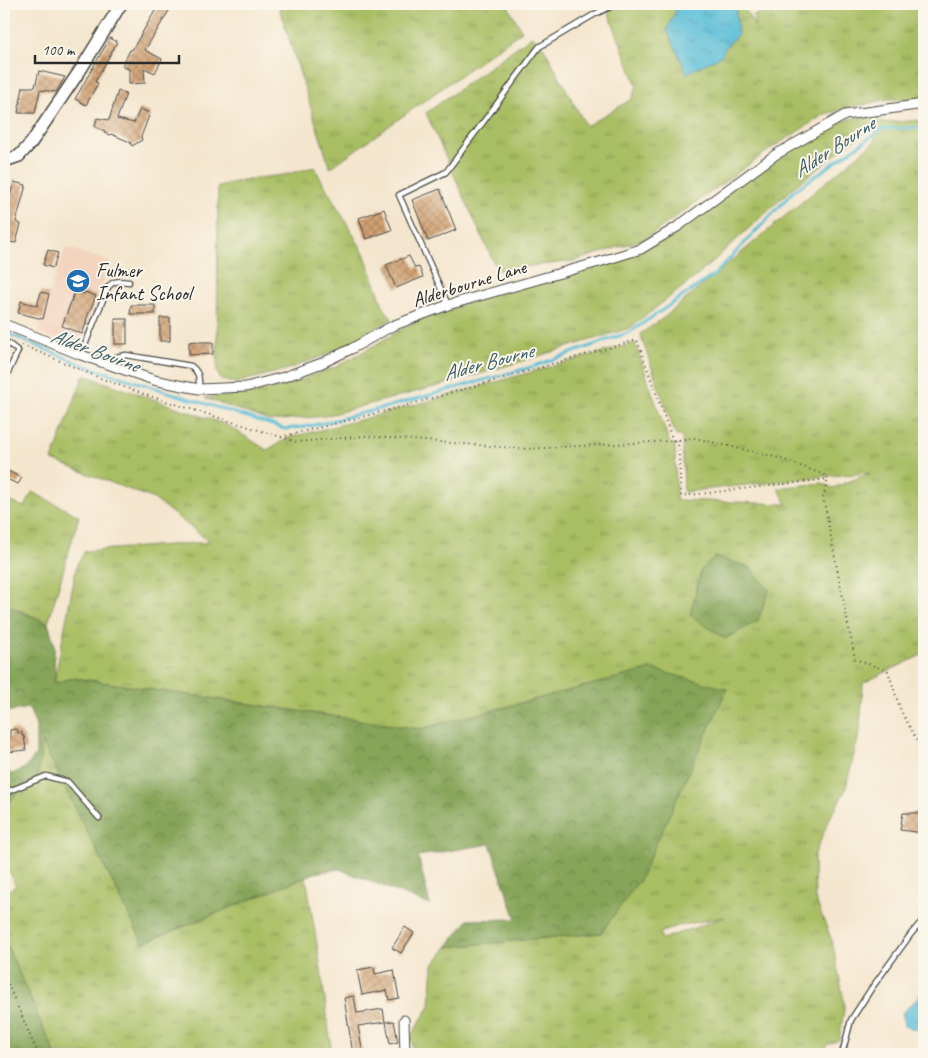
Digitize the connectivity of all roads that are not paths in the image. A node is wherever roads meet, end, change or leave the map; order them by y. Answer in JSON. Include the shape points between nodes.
{"nodes":[{"id":1,"x":121,"y":4,"type":"edge"},
{"id":2,"x":616,"y":4,"type":"edge"},
{"id":3,"x":924,"y":104,"type":"edge"},
{"id":4,"x":4,"y":161,"type":"edge"},
{"id":5,"x":129,"y":282,"type":"dead end"},
{"id":6,"x":448,"y":305,"type":"junction"},
{"id":7,"x":4,"y":324,"type":"edge"},
{"id":8,"x":4,"y":340,"type":"edge"},
{"id":9,"x":81,"y":355,"type":"junction"},
{"id":10,"x":105,"y":363,"type":"junction"},
{"id":11,"x":4,"y":381,"type":"edge"},
{"id":12,"x":199,"y":388,"type":"junction"},
{"id":13,"x":4,"y":800,"type":"edge"},
{"id":14,"x":98,"y":818,"type":"dead end"},
{"id":15,"x":924,"y":919,"type":"edge"},
{"id":16,"x":404,"y":1020,"type":"dead end"},
{"id":17,"x":842,"y":1052,"type":"edge"},
{"id":18,"x":405,"y":1054,"type":"edge"},
{"id":19,"x":850,"y":1054,"type":"edge"}],
"edges":[{"from":1,"to":4,"type":"street","via":[[31,143],[19,156]]},
{"from":2,"to":6,"type":"lane","via":[[539,47],[446,172],[399,195]]},
{"from":3,"to":6,"type":"street","name":"Alderbourne Lane","via":[[845,115],[775,154],[677,227],[641,249]]},
{"from":5,"to":9,"type":"lane","via":[[115,281],[108,287]]},
{"from":6,"to":12,"type":"street","name":"Alderbourne Lane","via":[[392,326],[352,349],[284,377],[246,387]]},
{"from":7,"to":9,"type":"street","name":"Alderbourne Lane"},
{"from":8,"to":11,"type":"lane","via":[[18,351]]},
{"from":9,"to":10,"type":"street","name":"Alderbourne Lane"},
{"from":10,"to":12,"type":"street","name":"Alderbourne Lane","via":[[154,380]]},
{"from":10,"to":12,"type":"lane","via":[[126,355],[191,366],[199,377]]},
{"from":13,"to":14,"type":"lane","via":[[9,792],[46,776],[68,782]]},
{"from":15,"to":17,"type":"lane","via":[[871,989],[852,1020]]},
{"from":16,"to":18,"type":"street"},
{"from":17,"to":19,"type":"lane"}]}
